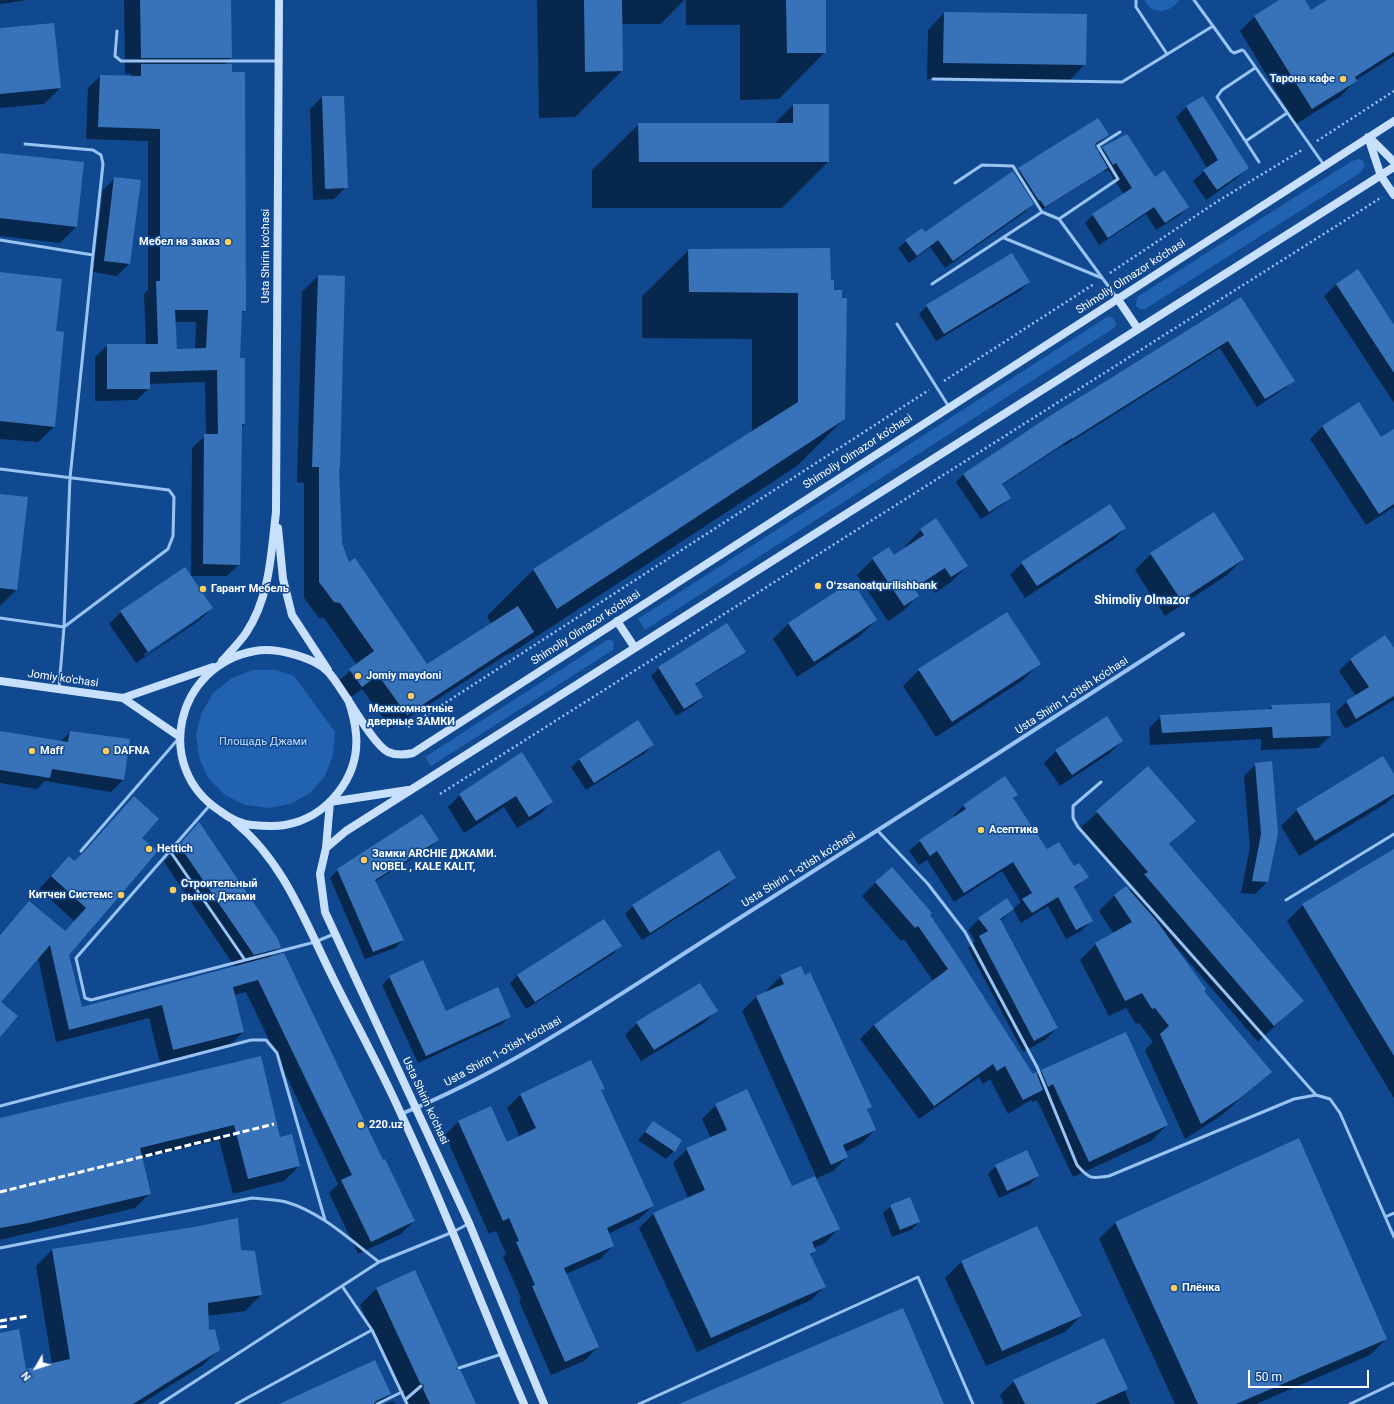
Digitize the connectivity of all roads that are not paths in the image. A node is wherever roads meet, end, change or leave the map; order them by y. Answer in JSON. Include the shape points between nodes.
{"nodes":[{"id":1,"x":279,"y":0,"type":"edge"},
{"id":2,"x":1136,"y":0,"type":"edge"},
{"id":3,"x":1194,"y":0,"type":"edge"},
{"id":4,"x":1213,"y":26,"type":"junction"},
{"id":5,"x":117,"y":32,"type":"dead end"},
{"id":6,"x":1167,"y":54,"type":"junction"},
{"id":7,"x":278,"y":61,"type":"junction"},
{"id":8,"x":1255,"y":68,"type":"junction"},
{"id":9,"x":933,"y":79,"type":"dead end"},
{"id":10,"x":1287,"y":113,"type":"junction"},
{"id":11,"x":1394,"y":121,"type":"edge"},
{"id":12,"x":1120,"y":132,"type":"dead end"},
{"id":13,"x":1368,"y":137,"type":"junction"},
{"id":14,"x":1246,"y":141,"type":"junction"},
{"id":15,"x":25,"y":144,"type":"dead end"},
{"id":16,"x":1259,"y":162,"type":"dead end"},
{"id":17,"x":1394,"y":162,"type":"edge"},
{"id":18,"x":1324,"y":165,"type":"junction"},
{"id":19,"x":1394,"y":166,"type":"edge"},
{"id":20,"x":1381,"y":176,"type":"junction"},
{"id":21,"x":955,"y":183,"type":"dead end"},
{"id":22,"x":1393,"y":193,"type":"edge"},
{"id":23,"x":1042,"y":212,"type":"junction"},
{"id":24,"x":1059,"y":219,"type":"junction"},
{"id":25,"x":1004,"y":238,"type":"junction"},
{"id":26,"x":0,"y":240,"type":"edge"},
{"id":27,"x":93,"y":255,"type":"junction"},
{"id":28,"x":1102,"y":278,"type":"junction"},
{"id":29,"x":932,"y":284,"type":"dead end"},
{"id":30,"x":1117,"y":298,"type":"junction"},
{"id":31,"x":897,"y":324,"type":"dead end"},
{"id":32,"x":1138,"y":329,"type":"junction"},
{"id":33,"x":949,"y":407,"type":"junction"},
{"id":34,"x":0,"y":469,"type":"edge"},
{"id":35,"x":70,"y":478,"type":"junction"},
{"id":36,"x":276,"y":512,"type":"junction"},
{"id":37,"x":0,"y":618,"type":"edge"},
{"id":38,"x":617,"y":621,"type":"junction"},
{"id":39,"x":64,"y":627,"type":"junction"},
{"id":40,"x":1183,"y":634,"type":"dead end"},
{"id":41,"x":635,"y":648,"type":"junction"},
{"id":42,"x":219,"y":664,"type":"junction"},
{"id":43,"x":329,"y":672,"type":"junction"},
{"id":44,"x":0,"y":682,"type":"edge"},
{"id":45,"x":59,"y":689,"type":"junction"},
{"id":46,"x":123,"y":698,"type":"junction"},
{"id":47,"x":348,"y":699,"type":"junction"},
{"id":48,"x":180,"y":737,"type":"junction"},
{"id":49,"x":1102,"y":782,"type":"dead end"},
{"id":50,"x":412,"y":789,"type":"junction"},
{"id":51,"x":330,"y":802,"type":"junction"},
{"id":52,"x":210,"y":805,"type":"junction"},
{"id":53,"x":231,"y":819,"type":"junction"},
{"id":54,"x":878,"y":831,"type":"junction"},
{"id":55,"x":1394,"y":834,"type":"edge"},
{"id":56,"x":326,"y":848,"type":"junction"},
{"id":57,"x":80,"y":851,"type":"dead end"},
{"id":58,"x":170,"y":851,"type":"junction"},
{"id":59,"x":1286,"y":900,"type":"dead end"},
{"id":60,"x":335,"y":934,"type":"junction"},
{"id":61,"x":315,"y":942,"type":"junction"},
{"id":62,"x":245,"y":960,"type":"junction"},
{"id":63,"x":1316,"y":1094,"type":"junction"},
{"id":64,"x":0,"y":1106,"type":"edge"},
{"id":65,"x":416,"y":1108,"type":"junction"},
{"id":66,"x":401,"y":1114,"type":"junction"},
{"id":67,"x":1394,"y":1213,"type":"edge"},
{"id":68,"x":1385,"y":1217,"type":"junction"},
{"id":69,"x":325,"y":1220,"type":"junction"},
{"id":70,"x":469,"y":1223,"type":"junction"},
{"id":71,"x":452,"y":1232,"type":"junction"},
{"id":72,"x":1394,"y":1237,"type":"edge"},
{"id":73,"x":0,"y":1248,"type":"edge"},
{"id":74,"x":379,"y":1262,"type":"junction"},
{"id":75,"x":342,"y":1286,"type":"junction"},
{"id":76,"x":372,"y":1330,"type":"junction"},
{"id":77,"x":502,"y":1354,"type":"junction"},
{"id":78,"x":459,"y":1368,"type":"dead end"},
{"id":79,"x":1394,"y":1383,"type":"edge"},
{"id":80,"x":421,"y":1386,"type":"dead end"},
{"id":81,"x":402,"y":1392,"type":"junction"},
{"id":82,"x":405,"y":1400,"type":"junction"},
{"id":83,"x":160,"y":1404,"type":"edge"},
{"id":84,"x":236,"y":1404,"type":"edge"},
{"id":85,"x":377,"y":1404,"type":"edge"},
{"id":86,"x":407,"y":1404,"type":"edge"},
{"id":87,"x":524,"y":1404,"type":"edge"},
{"id":88,"x":544,"y":1404,"type":"edge"},
{"id":89,"x":639,"y":1404,"type":"edge"},
{"id":90,"x":973,"y":1404,"type":"edge"},
{"id":91,"x":1350,"y":1404,"type":"edge"}],
"edges":[{"from":1,"to":7,"type":"main road","name":"Usta Shirin ko'chasi"},
{"from":2,"to":6,"type":"lane","via":[[1136,8]]},
{"from":3,"to":4,"type":"lane"},
{"from":4,"to":6,"type":"lane"},
{"from":4,"to":8,"type":"lane","via":[[1231,51],[1234,53],[1242,50]]},
{"from":5,"to":7,"type":"lane","via":[[115,56],[121,61]]},
{"from":6,"to":9,"type":"lane","via":[[1122,82]]},
{"from":7,"to":36,"type":"main road","name":"Usta Shirin ko'chasi"},
{"from":8,"to":10,"type":"lane"},
{"from":8,"to":14,"type":"lane","via":[[1222,90],[1217,97]]},
{"from":10,"to":14,"type":"lane"},
{"from":10,"to":18,"type":"lane"},
{"from":11,"to":13,"type":"main road","name":"Shimoliy Olmazor ko'chasi"},
{"from":12,"to":24,"type":"lane","via":[[1098,146],[1118,179]]},
{"from":13,"to":17,"type":"main road"},
{"from":13,"to":18,"type":"main road","name":"Shimoliy Olmazor ko'chasi"},
{"from":13,"to":20,"type":"main road"},
{"from":14,"to":16,"type":"lane"},
{"from":15,"to":27,"type":"lane","via":[[93,150],[101,155],[103,164]]},
{"from":18,"to":30,"type":"main road","name":"Shimoliy Olmazor ko'chasi"},
{"from":19,"to":20,"type":"main road"},
{"from":20,"to":22,"type":"main road"},
{"from":20,"to":32,"type":"main road"},
{"from":21,"to":23,"type":"lane","via":[[982,165],[1013,166]]},
{"from":23,"to":24,"type":"lane"},
{"from":23,"to":25,"type":"lane"},
{"from":24,"to":28,"type":"lane"},
{"from":25,"to":28,"type":"lane"},
{"from":25,"to":29,"type":"lane"},
{"from":26,"to":27,"type":"lane"},
{"from":27,"to":35,"type":"lane"},
{"from":28,"to":30,"type":"lane"},
{"from":30,"to":32,"type":"main road"},
{"from":30,"to":33,"type":"main road","name":"Shimoliy Olmazor ko'chasi"},
{"from":31,"to":33,"type":"lane"},
{"from":32,"to":41,"type":"main road"},
{"from":33,"to":38,"type":"main road","name":"Shimoliy Olmazor ko'chasi"},
{"from":34,"to":35,"type":"lane"},
{"from":35,"to":39,"type":"lane"},
{"from":35,"to":39,"type":"lane","via":[[169,490],[174,497],[173,536],[168,549]]},
{"from":36,"to":42,"type":"main road","name":"Usta Shirin ko'chasi","via":[[268,580],[257,612],[246,633]]},
{"from":36,"to":43,"type":"main road","name":"Usta Shirin ko'chasi","via":[[287,602],[298,627]]},
{"from":37,"to":39,"type":"lane"},
{"from":38,"to":41,"type":"main road"},
{"from":38,"to":47,"type":"main road","name":"Shimoliy Olmazor ko'chasi","via":[[409,754],[396,755],[381,747]]},
{"from":39,"to":45,"type":"lane"},
{"from":40,"to":54,"type":"street","name":"Usta Shirin 1-o'tish ko'chasi"},
{"from":41,"to":50,"type":"main road"},
{"from":42,"to":43,"type":"main road","via":[[238,655],[274,650],[293,653]]},
{"from":42,"to":46,"type":"main road"},
{"from":42,"to":48,"type":"main road","via":[[195,688],[187,703]]},
{"from":43,"to":47,"type":"main road"},
{"from":44,"to":45,"type":"main road","name":"Jomiy ko'chasi"},
{"from":45,"to":46,"type":"main road","name":"Jomiy ko'chasi"},
{"from":46,"to":48,"type":"main road"},
{"from":47,"to":51,"type":"main road","via":[[357,735],[356,753],[343,786]]},
{"from":48,"to":52,"type":"main road","via":[[183,762],[193,786]]},
{"from":48,"to":57,"type":"lane"},
{"from":49,"to":63,"type":"lane","via":[[1073,806],[1073,818],[1078,827]]},
{"from":50,"to":51,"type":"main road"},
{"from":50,"to":56,"type":"main road","via":[[346,830]]},
{"from":51,"to":53,"type":"main road","via":[[302,820],[285,825],[248,825]]},
{"from":51,"to":56,"type":"main road","name":"Usta Shirin ko'chasi"},
{"from":52,"to":53,"type":"main road"},
{"from":52,"to":58,"type":"lane"},
{"from":53,"to":61,"type":"main road","via":[[252,836],[269,855],[295,898]]},
{"from":54,"to":63,"type":"lane","via":[[928,884],[965,932],[1038,1067],[1077,1165],[1086,1175],[1095,1178],[1109,1176],[1294,1099]]},
{"from":54,"to":65,"type":"street","name":"Usta Shirin 1-o'tish ko'chasi","via":[[536,1047]]},
{"from":55,"to":59,"type":"lane"},
{"from":56,"to":60,"type":"main road","name":"Usta Shirin ko'chasi","via":[[320,886],[325,912]]},
{"from":58,"to":62,"type":"lane"},
{"from":58,"to":62,"type":"lane","via":[[76,958],[86,998],[91,1000]]},
{"from":60,"to":61,"type":"lane"},
{"from":60,"to":65,"type":"main road","name":"Usta Shirin ko'chasi"},
{"from":61,"to":62,"type":"lane"},
{"from":61,"to":66,"type":"main road"},
{"from":63,"to":68,"type":"lane","via":[[1330,1099],[1340,1113]]},
{"from":64,"to":69,"type":"lane","via":[[251,1040],[266,1040],[277,1053]]},
{"from":65,"to":66,"type":"street","name":"Usta Shirin 1-o'tish ko'chasi"},
{"from":65,"to":70,"type":"main road","name":"Usta Shirin ko'chasi"},
{"from":66,"to":71,"type":"main road"},
{"from":67,"to":68,"type":"lane"},
{"from":68,"to":72,"type":"lane"},
{"from":69,"to":73,"type":"lane","via":[[285,1202],[252,1198]]},
{"from":69,"to":74,"type":"lane"},
{"from":70,"to":71,"type":"lane"},
{"from":70,"to":88,"type":"main road","name":"Usta Shirin ko'chasi"},
{"from":71,"to":74,"type":"lane"},
{"from":71,"to":77,"type":"main road"},
{"from":74,"to":75,"type":"lane"},
{"from":75,"to":76,"type":"lane"},
{"from":75,"to":83,"type":"lane"},
{"from":76,"to":81,"type":"lane"},
{"from":76,"to":84,"type":"lane"},
{"from":77,"to":78,"type":"lane"},
{"from":77,"to":87,"type":"main road"},
{"from":79,"to":91,"type":"lane"},
{"from":80,"to":82,"type":"lane"},
{"from":81,"to":82,"type":"lane"},
{"from":81,"to":85,"type":"lane"},
{"from":82,"to":86,"type":"lane"},
{"from":89,"to":90,"type":"lane","via":[[918,1277]]}]}
